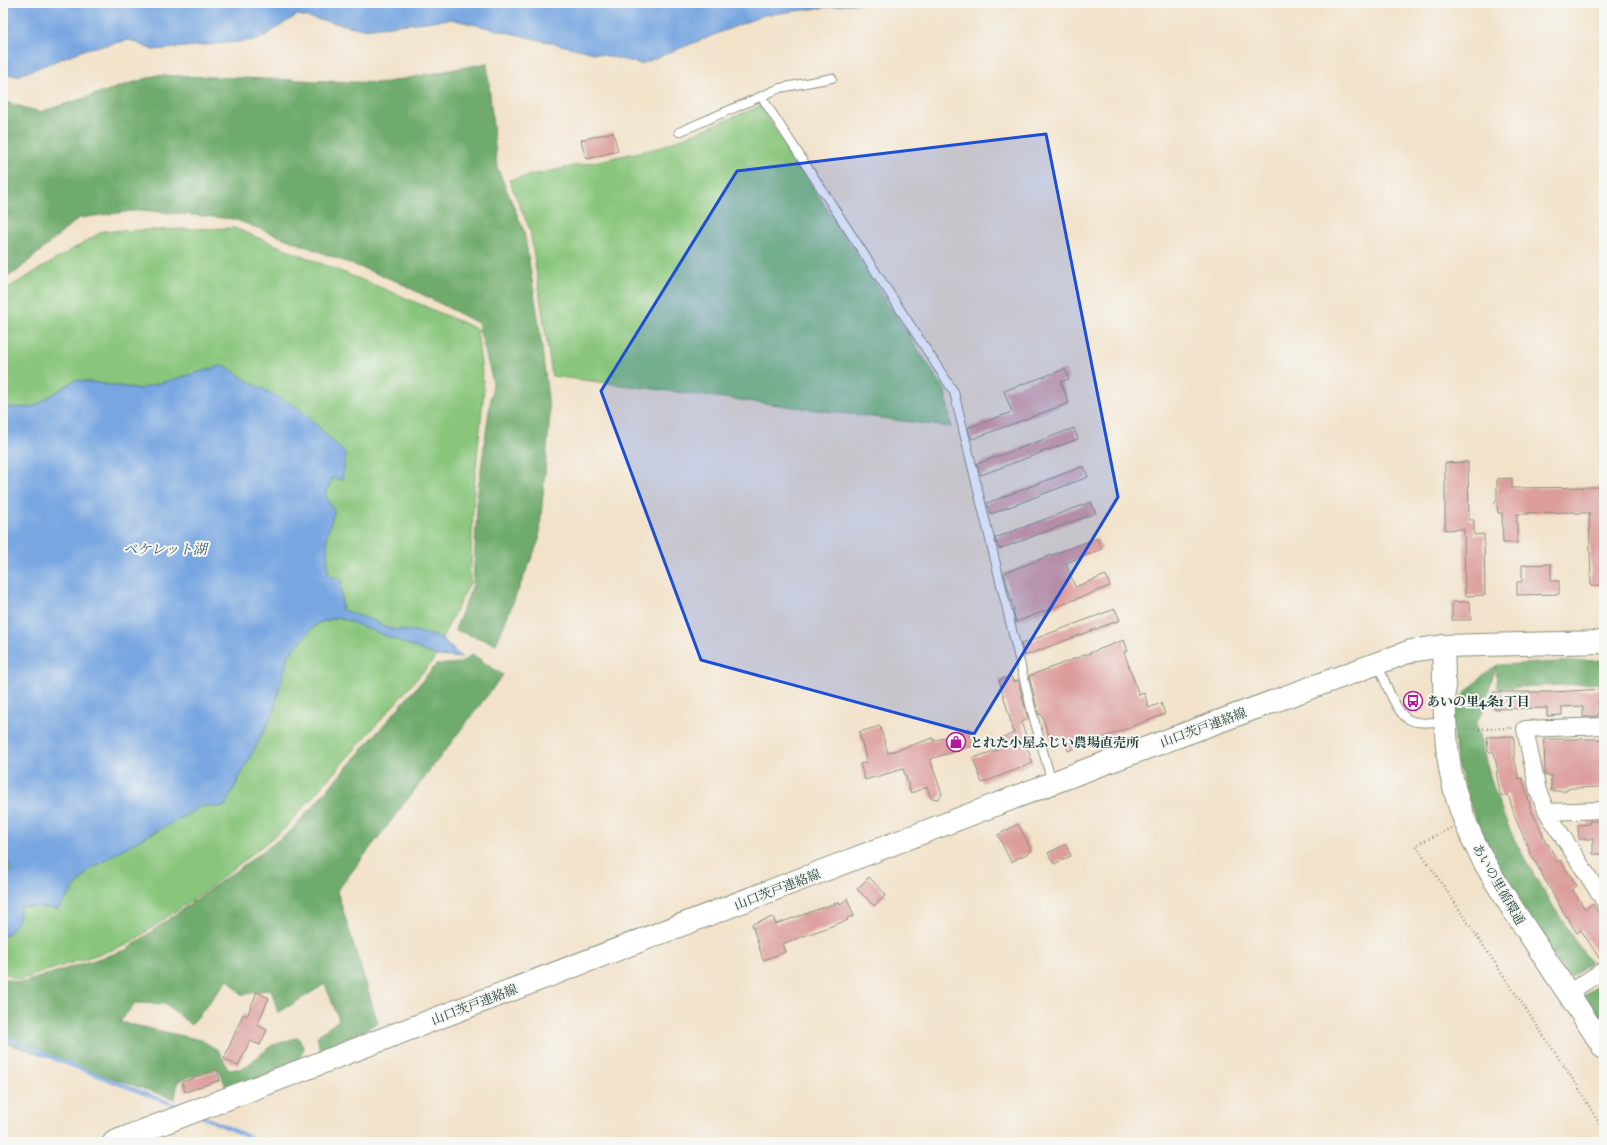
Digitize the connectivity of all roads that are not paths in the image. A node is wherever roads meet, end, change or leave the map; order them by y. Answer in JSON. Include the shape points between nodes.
{"nodes":[{"id":1,"x":832,"y":78,"type":"dead end"},
{"id":2,"x":761,"y":96,"type":"junction"},
{"id":3,"x":679,"y":132,"type":"dead end"},
{"id":4,"x":1604,"y":642,"type":"edge"},
{"id":5,"x":1443,"y":646,"type":"junction"},
{"id":6,"x":1378,"y":663,"type":"junction"},
{"id":7,"x":1446,"y":721,"type":"junction"},
{"id":8,"x":1604,"y":726,"type":"edge"},
{"id":9,"x":1053,"y":784,"type":"junction"},
{"id":10,"x":1604,"y":810,"type":"edge"},
{"id":11,"x":1547,"y":812,"type":"junction"},
{"id":12,"x":1601,"y":893,"type":"edge"},
{"id":13,"x":1604,"y":970,"type":"edge"},
{"id":14,"x":1568,"y":993,"type":"junction"},
{"id":15,"x":1604,"y":1048,"type":"edge"},
{"id":16,"x":114,"y":1142,"type":"edge"}],
"edges":[{"from":1,"to":2,"type":"lane","via":[[780,88]]},
{"from":2,"to":3,"type":"lane"},
{"from":2,"to":9,"type":"lane","via":[[954,392],[1032,712]]},
{"from":4,"to":5,"type":"street"},
{"from":5,"to":6,"type":"street","name":"山口茨戸連絡線","via":[[1416,649]]},
{"from":5,"to":7,"type":"street","name":"あいの里循環通"},
{"from":6,"to":7,"type":"lane","via":[[1394,701],[1408,719],[1418,722]]},
{"from":6,"to":9,"type":"street","name":"山口茨戸連絡線"},
{"from":7,"to":14,"type":"street","name":"あいの里循環通","via":[[1451,774],[1458,804],[1477,849],[1501,892]]},
{"from":8,"to":11,"type":"street","via":[[1524,729],[1538,791]]},
{"from":9,"to":16,"type":"street","name":"山口茨戸連絡線"},
{"from":10,"to":11,"type":"street"},
{"from":11,"to":12,"type":"street"},
{"from":13,"to":14,"type":"street"},
{"from":14,"to":15,"type":"street","name":"あいの里循環通"}]}
